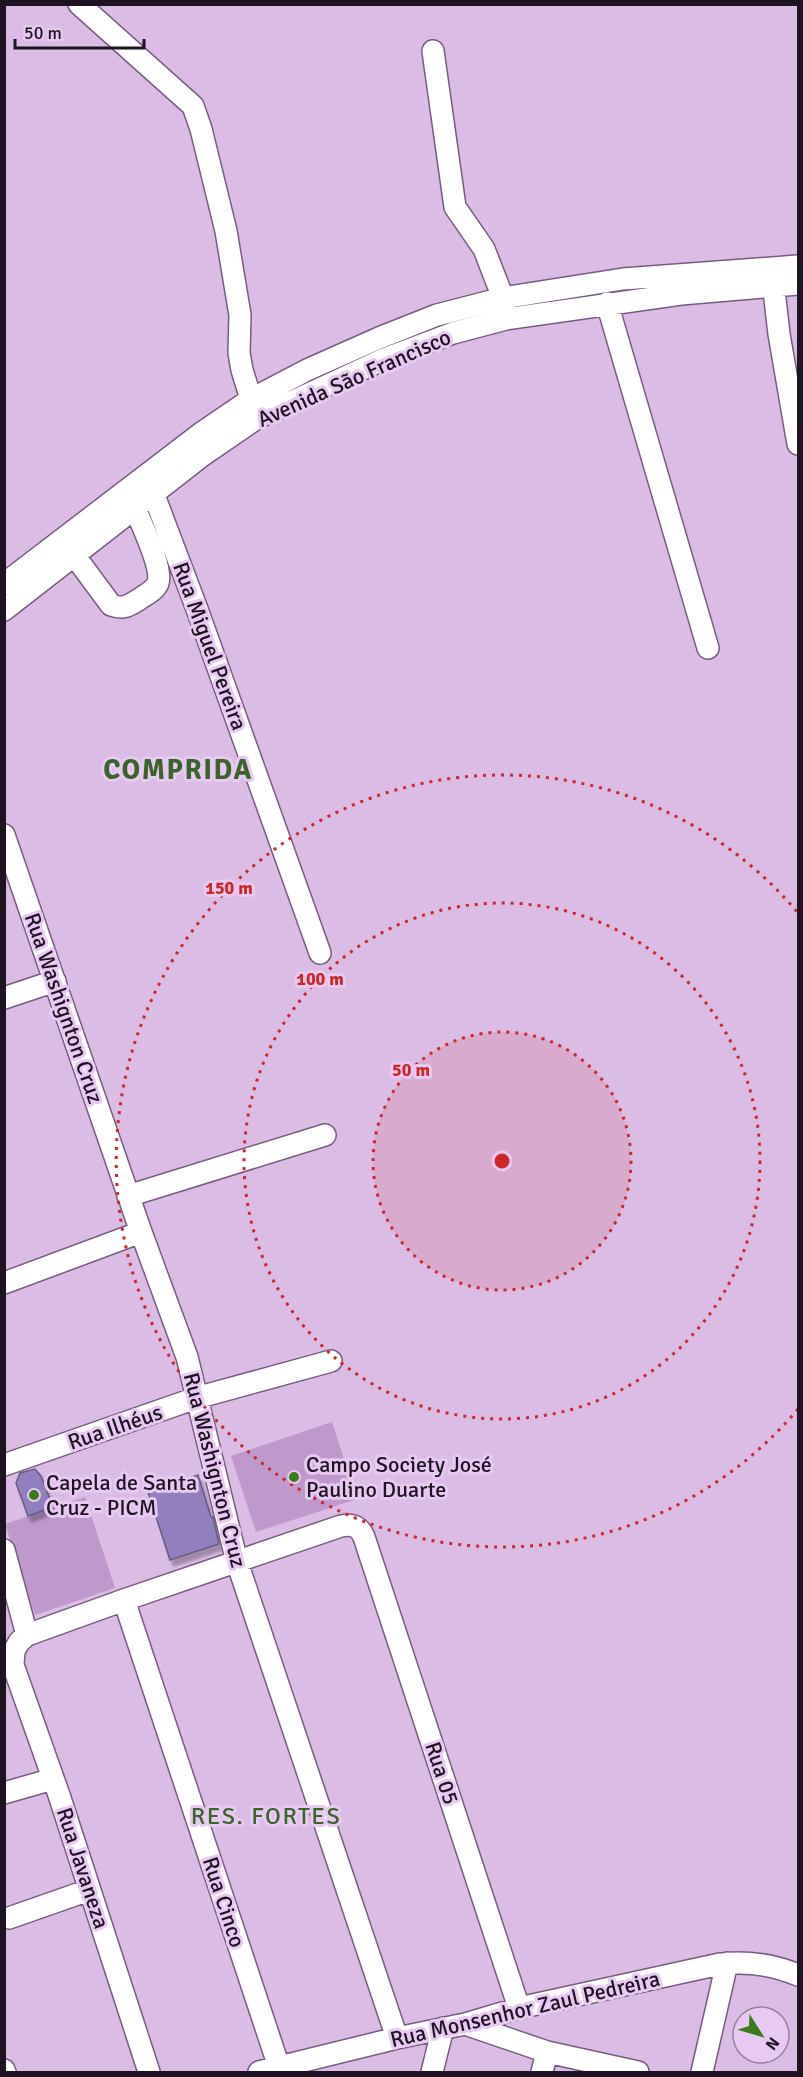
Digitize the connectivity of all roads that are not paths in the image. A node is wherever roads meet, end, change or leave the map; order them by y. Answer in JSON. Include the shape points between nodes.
{"nodes":[{"id":1,"x":79,"y":4,"type":"edge"},
{"id":2,"x":433,"y":51,"type":"dead end"},
{"id":3,"x":798,"y":266,"type":"edge"},
{"id":4,"x":772,"y":276,"type":"junction"},
{"id":5,"x":798,"y":284,"type":"edge"},
{"id":6,"x":503,"y":298,"type":"junction"},
{"id":7,"x":607,"y":303,"type":"junction"},
{"id":8,"x":506,"y":319,"type":"junction"},
{"id":9,"x":254,"y":409,"type":"junction"},
{"id":10,"x":798,"y":444,"type":"edge"},
{"id":11,"x":151,"y":484,"type":"junction"},
{"id":12,"x":135,"y":508,"type":"junction"},
{"id":13,"x":62,"y":556,"type":"junction"},
{"id":14,"x":4,"y":584,"type":"edge"},
{"id":15,"x":4,"y":610,"type":"edge"},
{"id":16,"x":708,"y":648,"type":"dead end"},
{"id":17,"x":4,"y":835,"type":"edge"},
{"id":18,"x":320,"y":953,"type":"dead end"},
{"id":19,"x":56,"y":981,"type":"junction"},
{"id":20,"x":4,"y":998,"type":"edge"},
{"id":21,"x":325,"y":1135,"type":"dead end"},
{"id":22,"x":128,"y":1196,"type":"junction"},
{"id":23,"x":141,"y":1232,"type":"junction"},
{"id":24,"x":4,"y":1283,"type":"edge"},
{"id":25,"x":331,"y":1361,"type":"dead end"},
{"id":26,"x":196,"y":1398,"type":"junction"},
{"id":27,"x":4,"y":1465,"type":"edge"},
{"id":28,"x":4,"y":1550,"type":"edge"},
{"id":29,"x":237,"y":1562,"type":"junction"},
{"id":30,"x":124,"y":1600,"type":"junction"},
{"id":31,"x":27,"y":1635,"type":"junction"},
{"id":32,"x":53,"y":1779,"type":"junction"},
{"id":33,"x":4,"y":1792,"type":"edge"},
{"id":34,"x":89,"y":1890,"type":"junction"},
{"id":35,"x":9,"y":1918,"type":"dead end"},
{"id":36,"x":727,"y":1963,"type":"junction"},
{"id":37,"x":796,"y":1973,"type":"edge"},
{"id":38,"x":519,"y":2008,"type":"junction"},
{"id":39,"x":465,"y":2024,"type":"junction"},
{"id":40,"x":443,"y":2028,"type":"junction"},
{"id":41,"x":397,"y":2038,"type":"junction"},
{"id":42,"x":547,"y":2052,"type":"junction"},
{"id":43,"x":269,"y":2070,"type":"edge"},
{"id":44,"x":149,"y":2073,"type":"edge"},
{"id":45,"x":432,"y":2073,"type":"edge"},
{"id":46,"x":542,"y":2073,"type":"edge"},
{"id":47,"x":638,"y":2073,"type":"edge"},
{"id":48,"x":702,"y":2073,"type":"edge"}],
"edges":[{"from":1,"to":9,"type":"street","via":[[193,106],[226,231],[240,315],[239,353]]},
{"from":2,"to":6,"type":"street","via":[[455,207],[484,249]]},
{"from":3,"to":4,"type":"street","name":"Avenida São Francisco"},
{"from":4,"to":5,"type":"street","name":"Avenida São Francisco"},
{"from":4,"to":6,"type":"street","name":"Avenida São Francisco","via":[[623,279]]},
{"from":4,"to":7,"type":"street","name":"Avenida São Francisco"},
{"from":4,"to":10,"type":"street"},
{"from":6,"to":8,"type":"street"},
{"from":6,"to":9,"type":"street","name":"Avenida São Francisco","via":[[437,315],[378,338],[307,370]]},
{"from":7,"to":8,"type":"street","name":"Avenida São Francisco"},
{"from":7,"to":16,"type":"street"},
{"from":8,"to":9,"type":"street","name":"Avenida São Francisco","via":[[453,333]]},
{"from":9,"to":11,"type":"street","name":"Avenida São Francisco","via":[[203,455]]},
{"from":11,"to":12,"type":"street","name":"Avenida São Francisco"},
{"from":11,"to":13,"type":"street","name":"Avenida São Francisco"},
{"from":11,"to":18,"type":"street","name":"Rua Miguel Pereira"},
{"from":12,"to":13,"type":"street","name":"Avenida São Francisco"},
{"from":12,"to":13,"type":"street","via":[[159,571],[158,584],[151,592],[127,607],[118,608]]},
{"from":13,"to":14,"type":"street","name":"Avenida São Francisco"},
{"from":13,"to":15,"type":"street","name":"Avenida São Francisco"},
{"from":17,"to":19,"type":"street","name":"Rua Washignton Cruz"},
{"from":19,"to":20,"type":"street"},
{"from":19,"to":22,"type":"street","name":"Rua Washignton Cruz"},
{"from":21,"to":22,"type":"street"},
{"from":22,"to":23,"type":"street","name":"Rua Washignton Cruz"},
{"from":23,"to":24,"type":"street"},
{"from":23,"to":26,"type":"street","name":"Rua Washignton Cruz","via":[[187,1357]]},
{"from":25,"to":26,"type":"street","name":"Rua Ilhéus"},
{"from":26,"to":27,"type":"street","name":"Rua Ilhéus"},
{"from":26,"to":29,"type":"street","name":"Rua Washignton Cruz"},
{"from":28,"to":31,"type":"street"},
{"from":29,"to":30,"type":"street"},
{"from":29,"to":38,"type":"street","name":"Rua 05","via":[[350,1524],[364,1537]]},
{"from":29,"to":41,"type":"street","name":"Rua Washignton Cruz"},
{"from":30,"to":31,"type":"street"},
{"from":30,"to":43,"type":"street","name":"Rua Cinco"},
{"from":31,"to":32,"type":"street","name":"Rua Javaneza","via":[[16,1647],[13,1665]]},
{"from":32,"to":33,"type":"street"},
{"from":32,"to":34,"type":"street","name":"Rua Javaneza"},
{"from":34,"to":35,"type":"street"},
{"from":34,"to":44,"type":"street","name":"Rua Javaneza"},
{"from":36,"to":37,"type":"street","name":"Rua Monsenhor Zaul Pedreira","via":[[758,1964]]},
{"from":36,"to":38,"type":"street","name":"Rua Monsenhor Zaul Pedreira"},
{"from":36,"to":48,"type":"street"},
{"from":38,"to":39,"type":"street","name":"Rua Monsenhor Zaul Pedreira"},
{"from":39,"to":40,"type":"street","name":"Rua Monsenhor Zaul Pedreira"},
{"from":39,"to":42,"type":"street"},
{"from":40,"to":41,"type":"street","name":"Rua Monsenhor Zaul Pedreira"},
{"from":40,"to":45,"type":"street"},
{"from":41,"to":43,"type":"street","name":"Rua Monsenhor Zaul Pedreira"},
{"from":42,"to":46,"type":"street"},
{"from":42,"to":47,"type":"street"}]}
